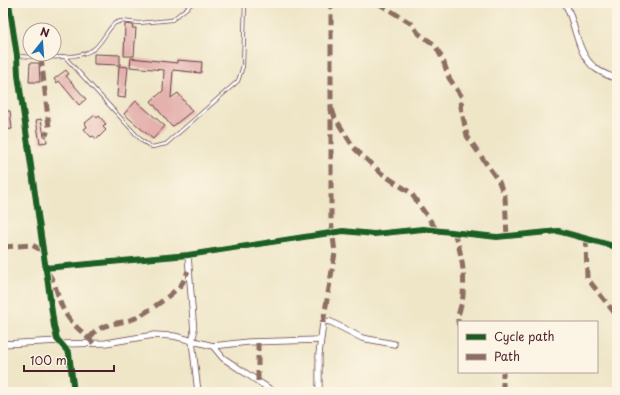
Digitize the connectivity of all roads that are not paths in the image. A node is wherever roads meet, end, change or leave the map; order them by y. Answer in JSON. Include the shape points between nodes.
{"nodes":[{"id":1,"x":9,"y":3,"type":"edge"},
{"id":2,"x":192,"y":3,"type":"edge"},
{"id":3,"x":245,"y":3,"type":"edge"},
{"id":4,"x":565,"y":3,"type":"edge"},
{"id":5,"x":17,"y":56,"type":"junction"},
{"id":6,"x":64,"y":56,"type":"junction"},
{"id":7,"x":617,"y":79,"type":"edge"},
{"id":8,"x":617,"y":247,"type":"edge"},
{"id":9,"x":188,"y":255,"type":"junction"},
{"id":10,"x":45,"y":268,"type":"junction"},
{"id":11,"x":320,"y":340,"type":"junction"},
{"id":12,"x":192,"y":341,"type":"junction"},
{"id":13,"x":61,"y":343,"type":"junction"},
{"id":14,"x":3,"y":344,"type":"edge"},
{"id":15,"x":394,"y":344,"type":"dead end"},
{"id":16,"x":213,"y":346,"type":"junction"},
{"id":17,"x":74,"y":392,"type":"edge"},
{"id":18,"x":198,"y":392,"type":"edge"},
{"id":19,"x":274,"y":392,"type":"edge"},
{"id":20,"x":319,"y":392,"type":"edge"}],
"edges":[{"from":1,"to":5,"type":"street"},
{"from":2,"to":6,"type":"lane","via":[[170,21],[139,24],[116,22],[95,48]]},
{"from":3,"to":6,"type":"lane","via":[[243,66],[240,78],[174,138],[161,146],[152,147],[145,144]]},
{"from":4,"to":7,"type":"street","via":[[590,63],[597,70]]},
{"from":5,"to":6,"type":"lane"},
{"from":5,"to":10,"type":"street"},
{"from":8,"to":9,"type":"street","via":[[558,231],[497,237],[436,229],[411,229],[374,234],[338,232]]},
{"from":9,"to":10,"type":"street"},
{"from":9,"to":12,"type":"street","via":[[194,333]]},
{"from":10,"to":13,"type":"street","via":[[56,335]]},
{"from":11,"to":15,"type":"street","via":[[323,323],[328,321],[362,338]]},
{"from":11,"to":16,"type":"street","via":[[248,342]]},
{"from":11,"to":20,"type":"street"},
{"from":12,"to":13,"type":"street","via":[[166,335],[106,343]]},
{"from":12,"to":16,"type":"street"},
{"from":12,"to":18,"type":"street"},
{"from":13,"to":14,"type":"street"},
{"from":13,"to":17,"type":"street","via":[[69,353]]},
{"from":16,"to":19,"type":"street","via":[[223,358]]}]}
